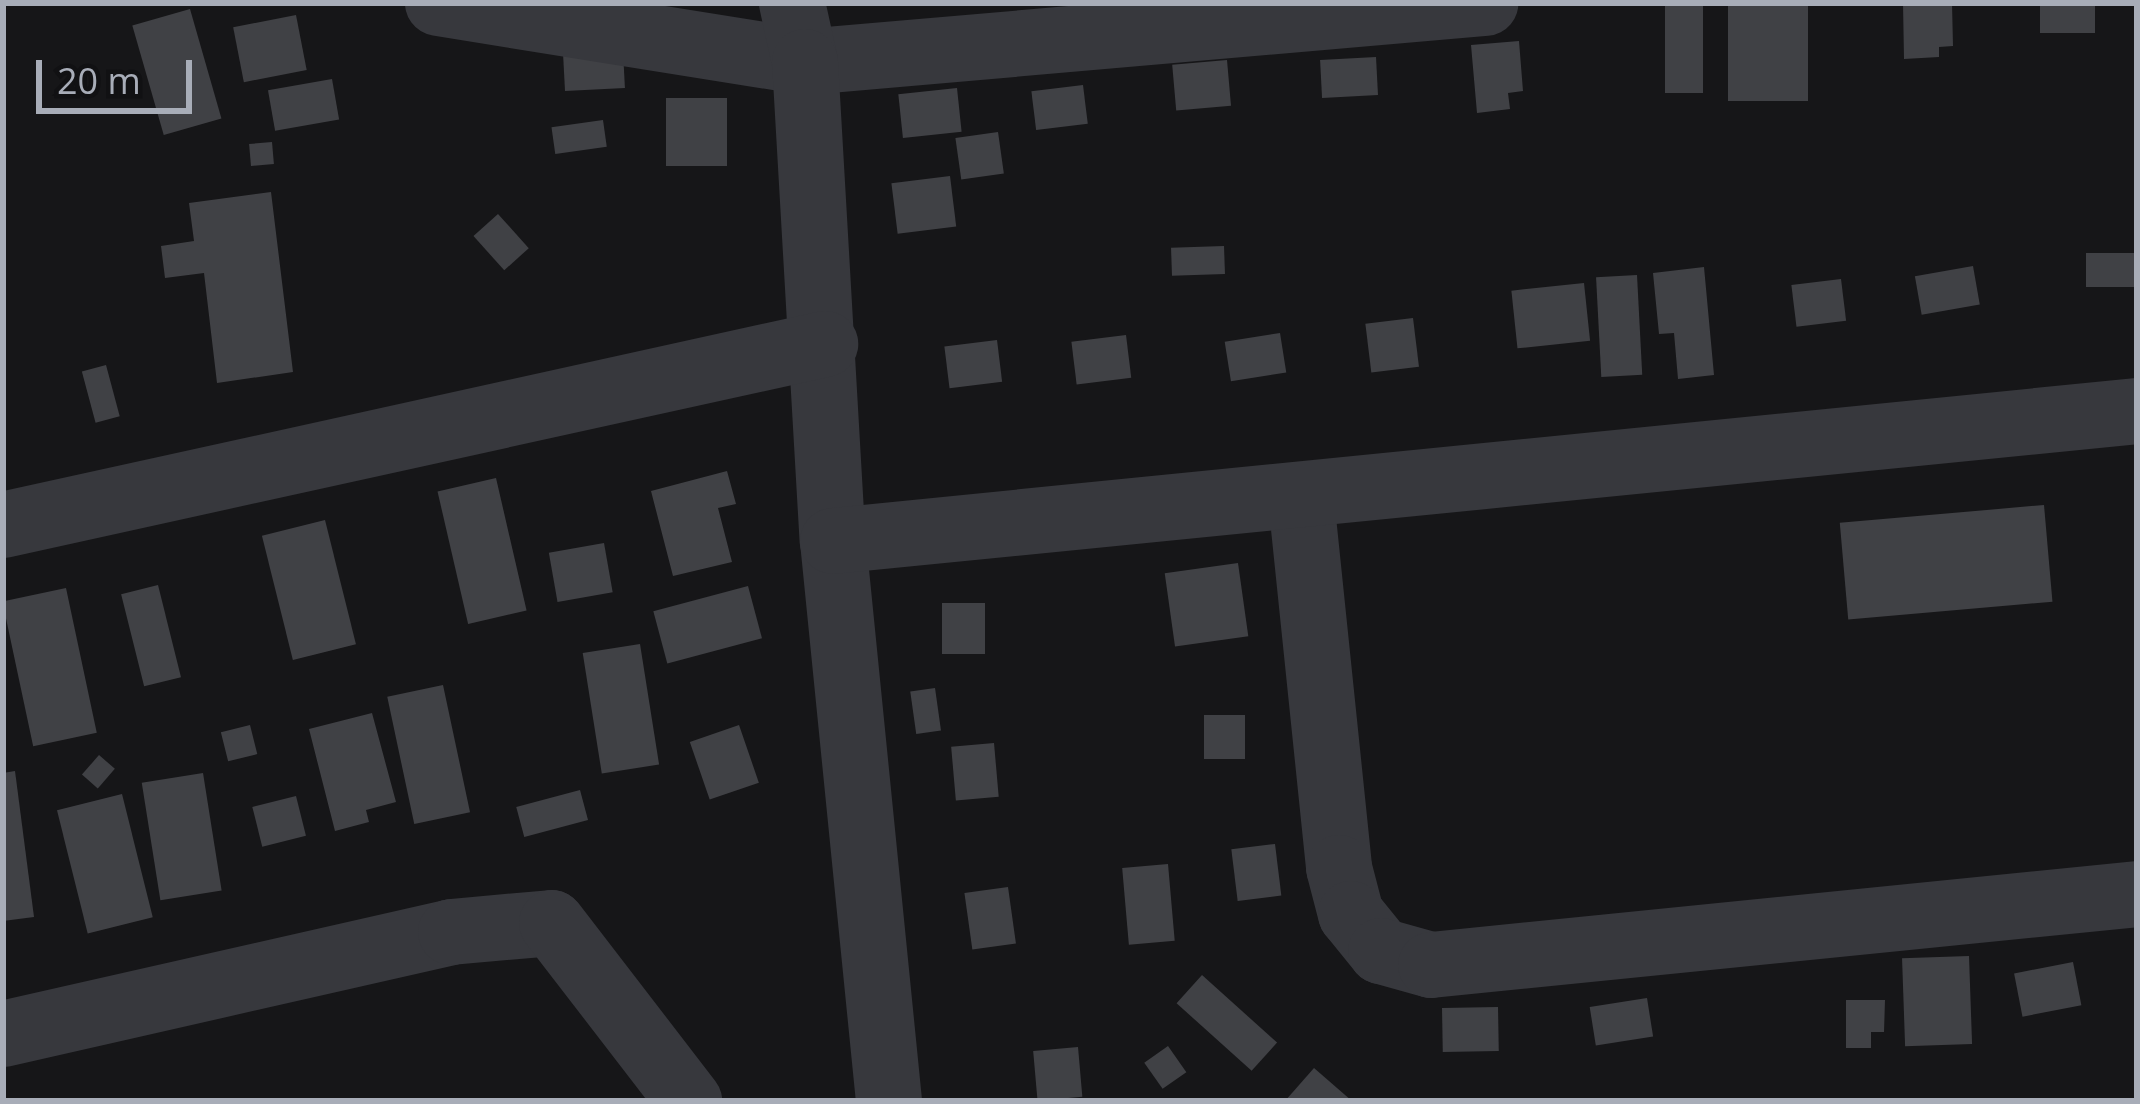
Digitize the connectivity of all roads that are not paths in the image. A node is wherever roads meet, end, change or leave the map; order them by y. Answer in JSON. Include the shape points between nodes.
{"nodes":[{"id":1,"x":438,"y":3,"type":"edge"},
{"id":2,"x":1485,"y":3,"type":"edge"},
{"id":3,"x":798,"y":33,"type":"edge"},
{"id":4,"x":825,"y":344,"type":"junction"},
{"id":5,"x":2137,"y":411,"type":"edge"},
{"id":6,"x":1301,"y":499,"type":"junction"},
{"id":7,"x":3,"y":525,"type":"edge"},
{"id":8,"x":833,"y":541,"type":"junction"},
{"id":9,"x":2137,"y":893,"type":"edge"},
{"id":10,"x":3,"y":1034,"type":"edge"},
{"id":11,"x":689,"y":1101,"type":"edge"},
{"id":12,"x":889,"y":1101,"type":"edge"}],
"edges":[{"from":1,"to":3,"type":"street"},
{"from":2,"to":3,"type":"street"},
{"from":3,"to":4,"type":"street"},
{"from":4,"to":7,"type":"street"},
{"from":4,"to":8,"type":"street"},
{"from":5,"to":6,"type":"street"},
{"from":6,"to":8,"type":"street"},
{"from":6,"to":9,"type":"street","via":[[1340,868],[1351,914],[1381,951],[1431,965]]},
{"from":8,"to":12,"type":"street"},
{"from":10,"to":11,"type":"street","via":[[451,932],[552,922]]}]}
